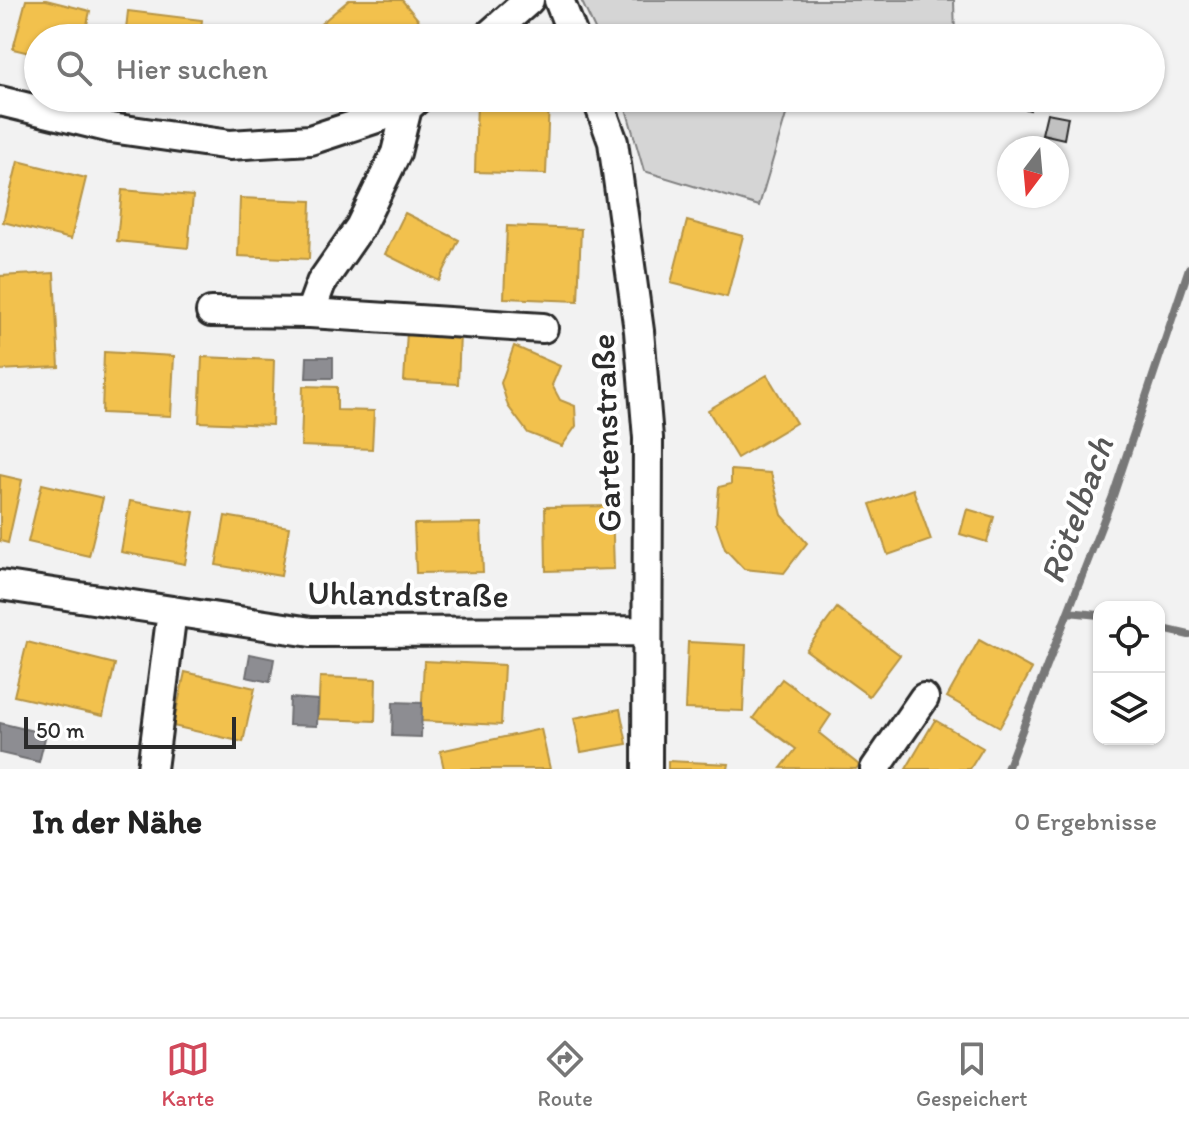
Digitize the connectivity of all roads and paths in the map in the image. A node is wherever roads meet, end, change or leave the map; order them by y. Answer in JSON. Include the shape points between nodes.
{"nodes":[{"id":1,"x":529,"y":0,"type":"edge"},
{"id":2,"x":559,"y":0,"type":"edge"},
{"id":3,"x":502,"y":24,"type":"edge"},
{"id":4,"x":568,"y":24,"type":"edge"},
{"id":5,"x":0,"y":101,"type":"edge"},
{"id":6,"x":24,"y":107,"type":"edge"},
{"id":7,"x":45,"y":112,"type":"edge"},
{"id":8,"x":387,"y":112,"type":"edge"},
{"id":9,"x":409,"y":112,"type":"edge"},
{"id":10,"x":602,"y":112,"type":"edge"},
{"id":11,"x":211,"y":312,"type":"dead end"},
{"id":12,"x":310,"y":313,"type":"junction"},
{"id":13,"x":543,"y":328,"type":"dead end"},
{"id":14,"x":0,"y":585,"type":"edge"},
{"id":15,"x":172,"y":611,"type":"junction"},
{"id":16,"x":645,"y":631,"type":"junction"},
{"id":17,"x":924,"y":698,"type":"dead end"},
{"id":18,"x":152,"y":769,"type":"edge"},
{"id":19,"x":647,"y":769,"type":"edge"},
{"id":20,"x":875,"y":769,"type":"edge"}],
"edges":[{"from":1,"to":3,"type":"street"},
{"from":2,"to":4,"type":"street"},
{"from":5,"to":6,"type":"street"},
{"from":7,"to":8,"type":"street","via":[[111,128],[230,145],[310,140]]},
{"from":9,"to":12,"type":"street","via":[[396,153],[360,227],[321,283]]},
{"from":10,"to":16,"type":"street","name":"Gartenstraße","via":[[613,142],[648,438]]},
{"from":11,"to":12,"type":"street"},
{"from":12,"to":13,"type":"street"},
{"from":14,"to":15,"type":"street","name":"Uhlandstraße"},
{"from":15,"to":16,"type":"street","name":"Uhlandstraße","via":[[311,632]]},
{"from":15,"to":18,"type":"street"},
{"from":16,"to":19,"type":"street","name":"Gartenstraße"},
{"from":17,"to":20,"type":"street"}]}
